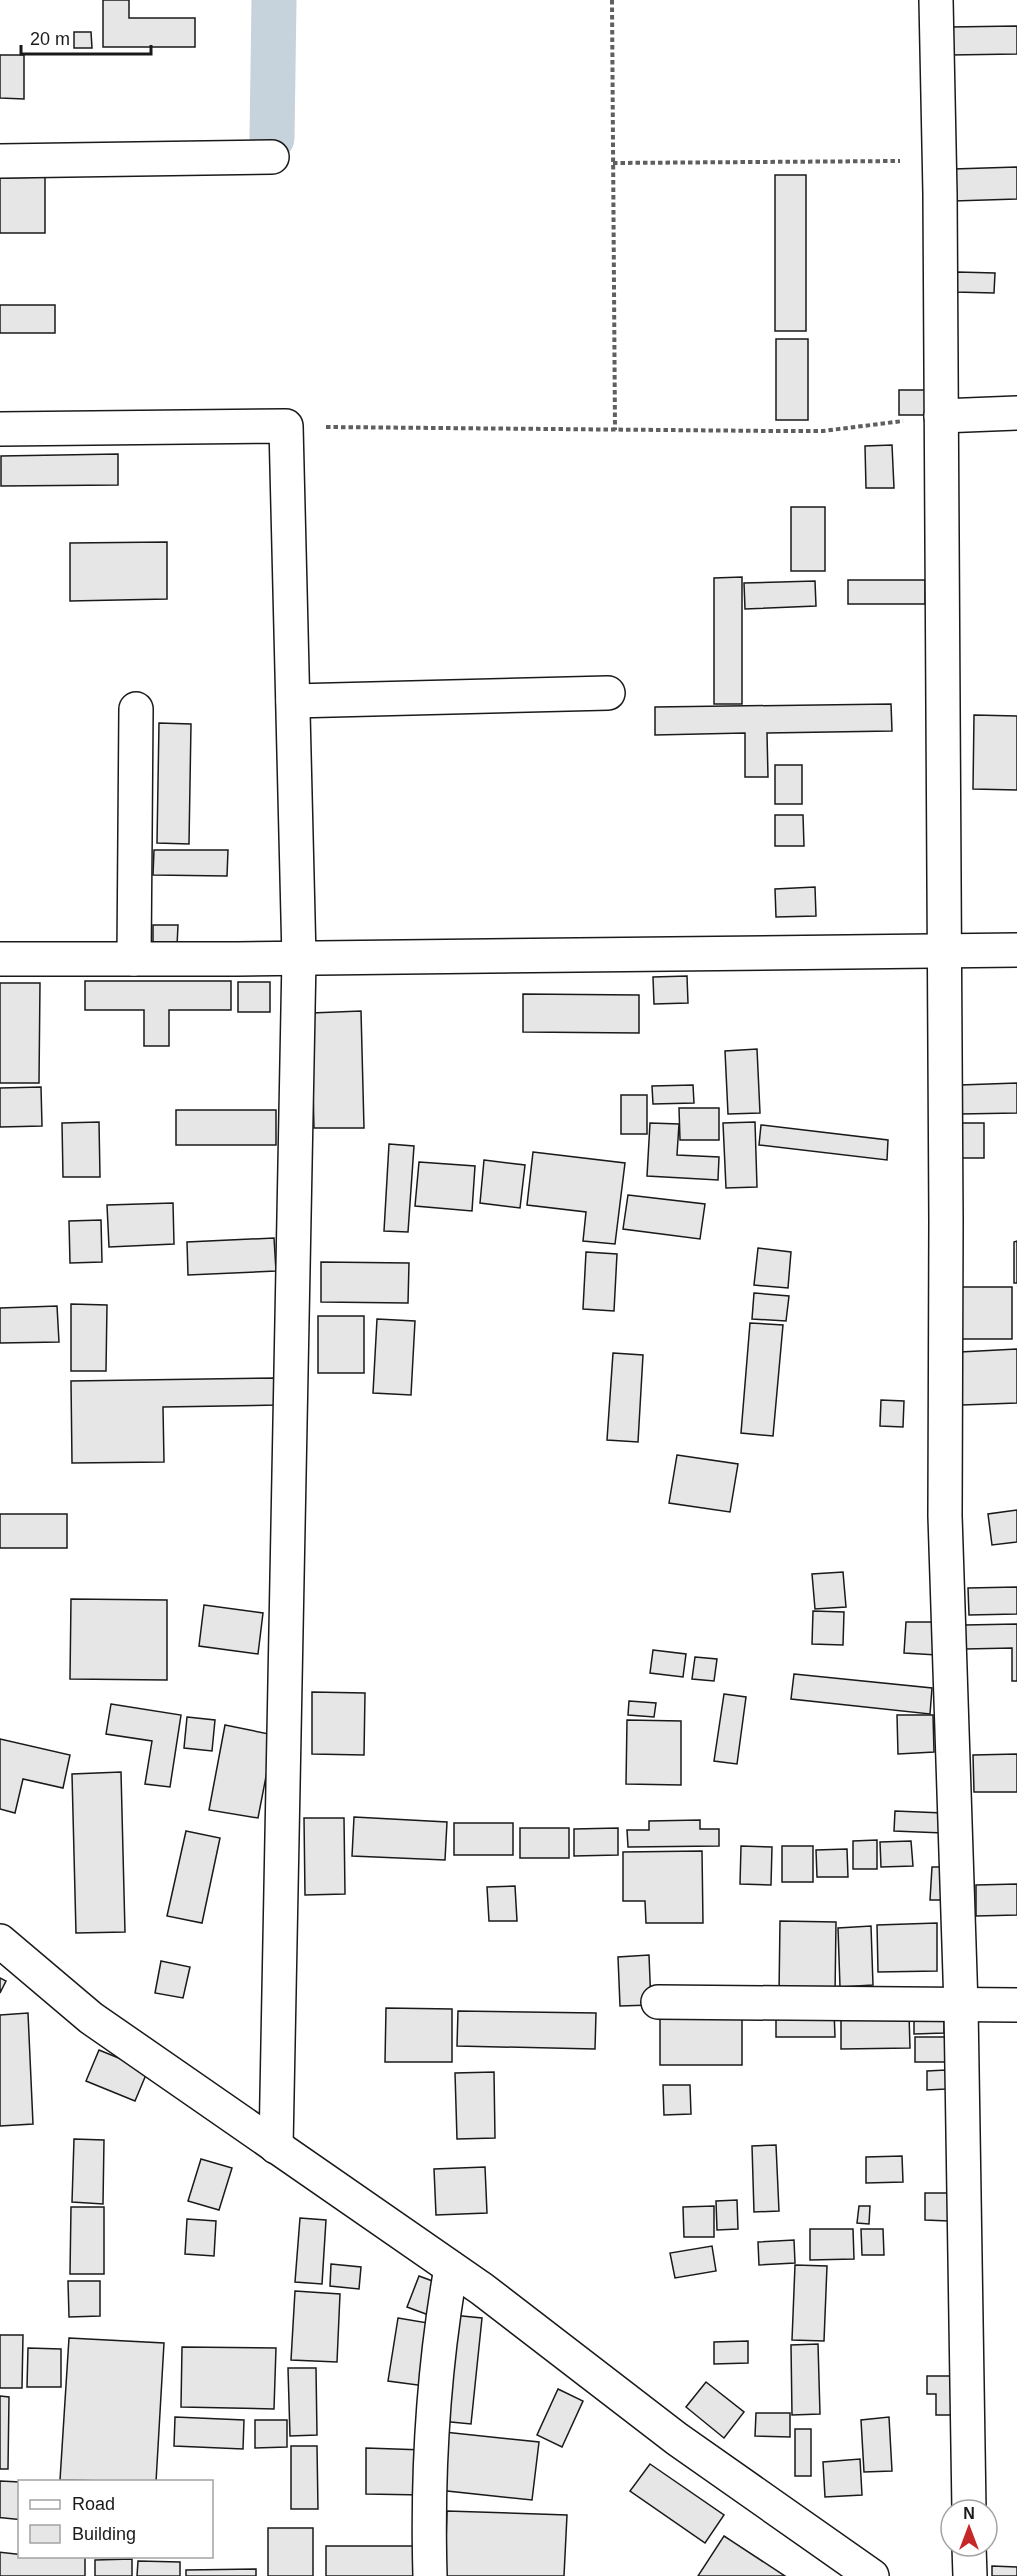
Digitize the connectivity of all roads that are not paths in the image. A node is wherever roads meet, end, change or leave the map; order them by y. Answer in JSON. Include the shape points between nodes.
{"nodes":[{"id":1,"x":936,"y":0,"type":"edge"},
{"id":2,"x":272,"y":157,"type":"dead end"},
{"id":3,"x":0,"y":161,"type":"edge"},
{"id":4,"x":1017,"y":414,"type":"edge"},
{"id":5,"x":941,"y":416,"type":"junction"},
{"id":6,"x":0,"y":429,"type":"edge"},
{"id":7,"x":608,"y":693,"type":"dead end"},
{"id":8,"x":293,"y":701,"type":"junction"},
{"id":9,"x":136,"y":709,"type":"dead end"},
{"id":10,"x":944,"y":949,"type":"junction"},
{"id":11,"x":1017,"y":950,"type":"edge"},
{"id":12,"x":134,"y":958,"type":"junction"},
{"id":13,"x":299,"y":958,"type":"junction"},
{"id":14,"x":0,"y":959,"type":"edge"},
{"id":15,"x":0,"y":1941,"type":"edge"},
{"id":16,"x":658,"y":2002,"type":"dead end"},
{"id":17,"x":1017,"y":2005,"type":"edge"},
{"id":18,"x":961,"y":2006,"type":"junction"},
{"id":19,"x":276,"y":2147,"type":"junction"},
{"id":20,"x":451,"y":2268,"type":"junction"},
{"id":21,"x":969,"y":2498,"type":"edge"},
{"id":22,"x":0,"y":2535,"type":"edge"},
{"id":23,"x":18,"y":2537,"type":"edge"},
{"id":24,"x":969,"y":2558,"type":"edge"},
{"id":25,"x":430,"y":2576,"type":"edge"},
{"id":26,"x":872,"y":2576,"type":"edge"},
{"id":27,"x":970,"y":2576,"type":"edge"}],
"edges":[{"from":1,"to":5,"type":"street"},
{"from":2,"to":3,"type":"street"},
{"from":4,"to":5,"type":"street"},
{"from":5,"to":10,"type":"street"},
{"from":6,"to":8,"type":"street","via":[[286,426]]},
{"from":7,"to":8,"type":"street"},
{"from":8,"to":13,"type":"street"},
{"from":9,"to":12,"type":"street"},
{"from":10,"to":11,"type":"street"},
{"from":10,"to":13,"type":"street"},
{"from":10,"to":18,"type":"street","via":[[945,1516]]},
{"from":12,"to":13,"type":"street"},
{"from":12,"to":14,"type":"street"},
{"from":13,"to":19,"type":"street"},
{"from":15,"to":19,"type":"street","via":[[91,2018]]},
{"from":16,"to":18,"type":"street"},
{"from":17,"to":18,"type":"street"},
{"from":18,"to":21,"type":"street"},
{"from":19,"to":20,"type":"street"},
{"from":20,"to":25,"type":"street","via":[[438,2343],[431,2434]]},
{"from":20,"to":26,"type":"street","via":[[677,2439]]},
{"from":22,"to":23,"type":"street"},
{"from":24,"to":27,"type":"street"}]}
